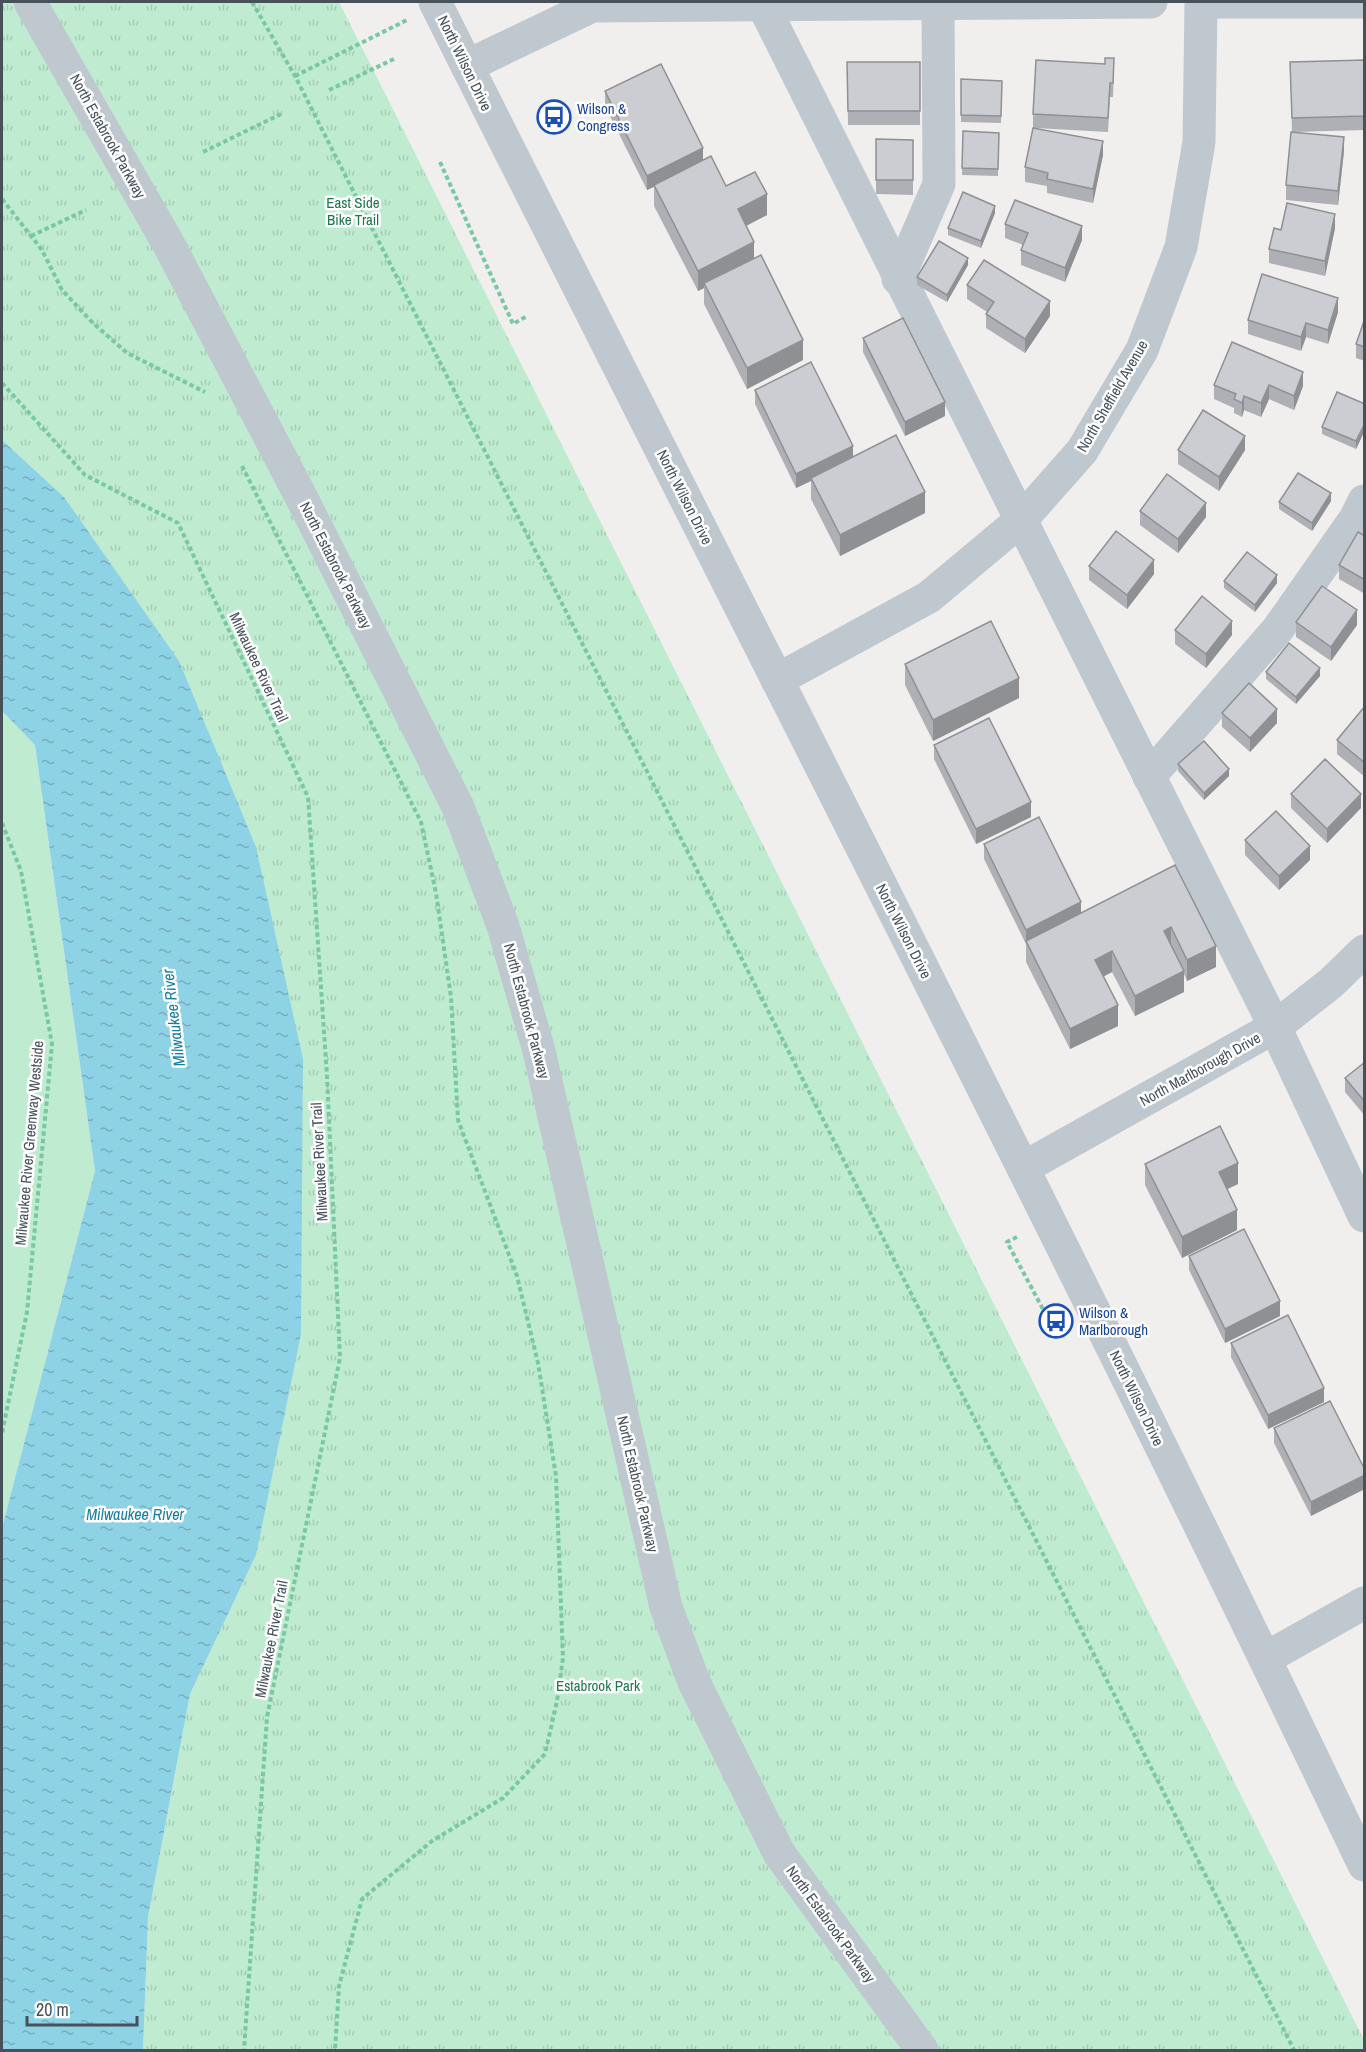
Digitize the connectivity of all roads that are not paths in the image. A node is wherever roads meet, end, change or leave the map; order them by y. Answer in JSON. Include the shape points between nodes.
{"nodes":[{"id":1,"x":30,"y":2,"type":"edge"},
{"id":2,"x":435,"y":2,"type":"edge"},
{"id":3,"x":664,"y":2,"type":"edge"},
{"id":4,"x":938,"y":2,"type":"edge"},
{"id":5,"x":1151,"y":2,"type":"edge"},
{"id":6,"x":1201,"y":2,"type":"edge"},
{"id":7,"x":1206,"y":2,"type":"edge"},
{"id":8,"x":1365,"y":2,"type":"edge"},
{"id":9,"x":762,"y":3,"type":"junction"},
{"id":10,"x":467,"y":66,"type":"junction"},
{"id":11,"x":898,"y":279,"type":"junction"},
{"id":12,"x":1365,"y":501,"type":"edge"},
{"id":13,"x":1021,"y":520,"type":"junction"},
{"id":14,"x":777,"y":680,"type":"junction"},
{"id":15,"x":1149,"y":777,"type":"junction"},
{"id":16,"x":1365,"y":951,"type":"edge"},
{"id":17,"x":1275,"y":1027,"type":"junction"},
{"id":18,"x":1023,"y":1168,"type":"junction"},
{"id":19,"x":1365,"y":1216,"type":"edge"},
{"id":20,"x":1365,"y":1603,"type":"edge"},
{"id":21,"x":1266,"y":1658,"type":"junction"},
{"id":22,"x":1365,"y":1864,"type":"edge"},
{"id":23,"x":922,"y":2050,"type":"edge"}],
"edges":[{"from":1,"to":23,"type":"street","name":"North Estabrook Parkway","via":[[168,243],[458,807],[503,926],[539,1051],[666,1607],[693,1682],[779,1854]]},
{"from":2,"to":10,"type":"street","name":"North Wilson Drive"},
{"from":3,"to":9,"type":"street"},
{"from":3,"to":10,"type":"street","via":[[592,6]]},
{"from":4,"to":5,"type":"street"},
{"from":4,"to":9,"type":"street"},
{"from":4,"to":11,"type":"street","via":[[939,184]]},
{"from":6,"to":13,"type":"street","name":"North Sheffield Avenue","via":[[1199,142],[1181,247],[1142,350],[1082,451]]},
{"from":7,"to":8,"type":"street"},
{"from":9,"to":11,"type":"street"},
{"from":10,"to":14,"type":"street","name":"North Wilson Drive"},
{"from":11,"to":13,"type":"street"},
{"from":12,"to":15,"type":"street","via":[[1278,629]]},
{"from":13,"to":14,"type":"street","name":"North Sheffield Avenue","via":[[929,597]]},
{"from":13,"to":15,"type":"street"},
{"from":14,"to":18,"type":"street","name":"North Wilson Drive"},
{"from":15,"to":17,"type":"street"},
{"from":16,"to":17,"type":"street","name":"North Marlborough Drive"},
{"from":17,"to":18,"type":"street","name":"North Marlborough Drive"},
{"from":17,"to":19,"type":"street"},
{"from":18,"to":21,"type":"street","name":"North Wilson Drive"},
{"from":20,"to":21,"type":"street"},
{"from":21,"to":22,"type":"street","name":"North Wilson Drive"}]}
